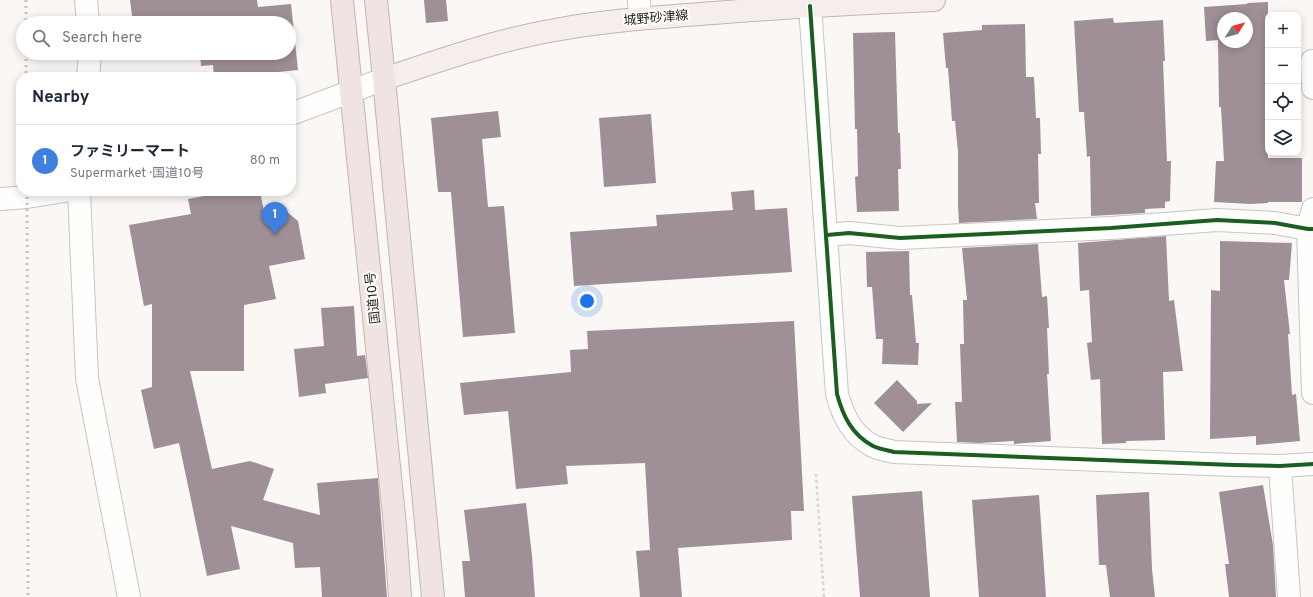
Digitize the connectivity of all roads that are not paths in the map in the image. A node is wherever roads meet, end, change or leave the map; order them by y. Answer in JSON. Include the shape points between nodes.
{"nodes":[{"id":1,"x":86,"y":0,"type":"edge"},
{"id":2,"x":342,"y":0,"type":"edge"},
{"id":3,"x":376,"y":0,"type":"edge"},
{"id":4,"x":934,"y":0,"type":"edge"},
{"id":5,"x":810,"y":6,"type":"junction"},
{"id":6,"x":640,"y":9,"type":"edge"},
{"id":7,"x":87,"y":16,"type":"edge"},
{"id":8,"x":89,"y":60,"type":"edge"},
{"id":9,"x":1312,"y":61,"type":"edge"},
{"id":10,"x":88,"y":72,"type":"edge"},
{"id":11,"x":384,"y":79,"type":"junction"},
{"id":12,"x":1313,"y":88,"type":"edge"},
{"id":13,"x":351,"y":91,"type":"junction"},
{"id":14,"x":296,"y":112,"type":"edge"},
{"id":15,"x":32,"y":196,"type":"edge"},
{"id":16,"x":79,"y":196,"type":"edge"},
{"id":17,"x":0,"y":199,"type":"edge"},
{"id":18,"x":1311,"y":223,"type":"edge"},
{"id":19,"x":827,"y":235,"type":"junction"},
{"id":20,"x":1313,"y":393,"type":"edge"},
{"id":21,"x":1313,"y":464,"type":"edge"},
{"id":22,"x":1280,"y":466,"type":"junction"},
{"id":23,"x":129,"y":597,"type":"edge"},
{"id":24,"x":400,"y":597,"type":"edge"},
{"id":25,"x":433,"y":597,"type":"edge"},
{"id":26,"x":1289,"y":597,"type":"edge"}],
"edges":[{"from":1,"to":7,"type":"street"},
{"from":2,"to":13,"type":"highway","name":"国道10号"},
{"from":3,"to":11,"type":"highway"},
{"from":4,"to":5,"type":"main road","name":"城野砂津線"},
{"from":5,"to":6,"type":"main road","name":"城野砂津線"},
{"from":5,"to":19,"type":"street"},
{"from":6,"to":11,"type":"main road","name":"城野砂津線","via":[[594,23],[518,37]]},
{"from":8,"to":10,"type":"street"},
{"from":9,"to":12,"type":"street"},
{"from":11,"to":13,"type":"street"},
{"from":11,"to":25,"type":"highway"},
{"from":13,"to":14,"type":"street"},
{"from":13,"to":24,"type":"highway","name":"国道10号"},
{"from":15,"to":17,"type":"street"},
{"from":16,"to":23,"type":"street","via":[[87,378]]},
{"from":18,"to":19,"type":"street","via":[[1217,220],[900,238],[848,233]]},
{"from":18,"to":20,"type":"street"},
{"from":19,"to":22,"type":"street","via":[[837,394],[841,411],[848,423],[859,436],[874,446],[894,452]]},
{"from":21,"to":22,"type":"street"},
{"from":22,"to":26,"type":"street"}]}
